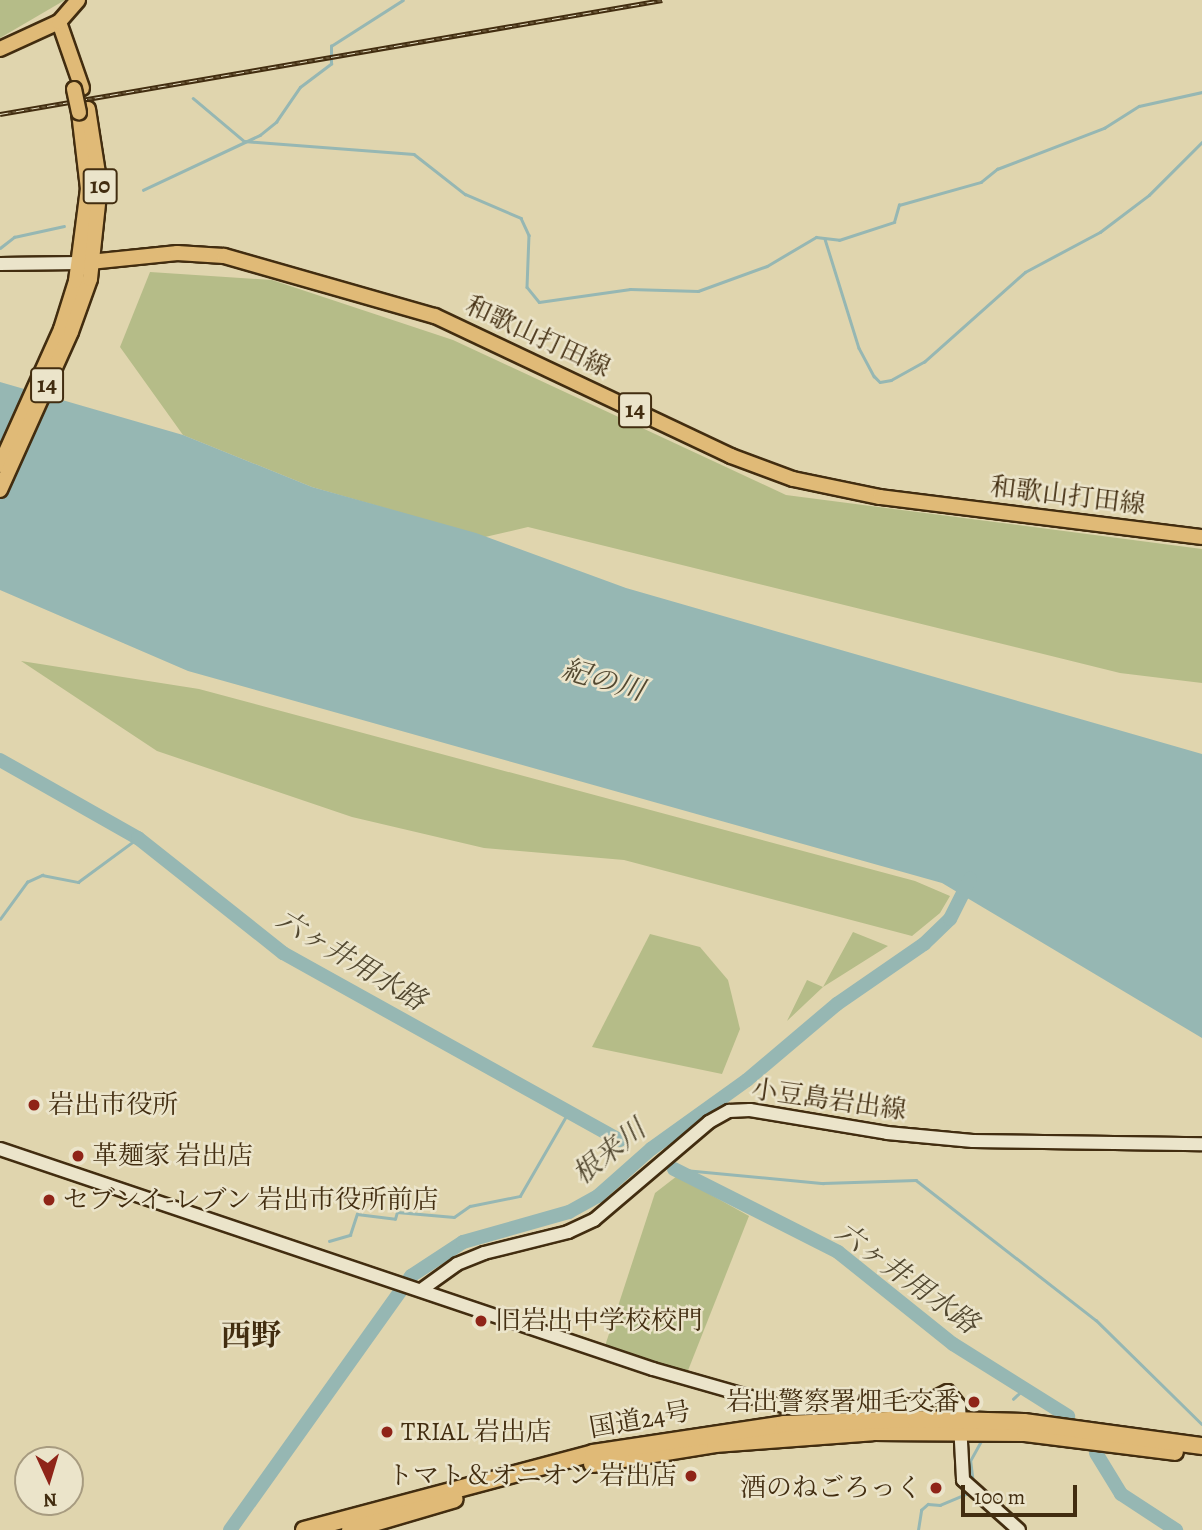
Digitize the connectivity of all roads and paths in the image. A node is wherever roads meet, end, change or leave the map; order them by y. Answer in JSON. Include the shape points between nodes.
{"nodes":[{"id":1,"x":78,"y":0,"type":"edge"},
{"id":2,"x":59,"y":22,"type":"junction"},
{"id":3,"x":0,"y":49,"type":"edge"},
{"id":4,"x":86,"y":263,"type":"junction"},
{"id":5,"x":0,"y":264,"type":"edge"},
{"id":6,"x":83,"y":280,"type":"junction"},
{"id":7,"x":0,"y":464,"type":"edge"},
{"id":8,"x":0,"y":490,"type":"edge"},
{"id":9,"x":1202,"y":537,"type":"edge"},
{"id":10,"x":1202,"y":1144,"type":"edge"},
{"id":11,"x":0,"y":1149,"type":"edge"},
{"id":12,"x":417,"y":1289,"type":"junction"},
{"id":13,"x":959,"y":1426,"type":"junction"},
{"id":14,"x":1202,"y":1446,"type":"edge"},
{"id":15,"x":1202,"y":1456,"type":"edge"},
{"id":16,"x":304,"y":1530,"type":"edge"},
{"id":17,"x":349,"y":1530,"type":"edge"},
{"id":18,"x":1019,"y":1530,"type":"edge"}],
"edges":[{"from":1,"to":2,"type":"main road"},
{"from":2,"to":3,"type":"main road"},
{"from":2,"to":4,"type":"main road","number":"10","bridge":true,"via":[[84,111]]},
{"from":4,"to":5,"type":"main road"},
{"from":4,"to":6,"type":"main road","number":"14"},
{"from":4,"to":9,"type":"main road","name":"和歌山打田線","number":"14","via":[[202,253],[356,290],[487,337],[731,456],[819,486]]},
{"from":6,"to":7,"type":"main road","number":"14"},
{"from":6,"to":8,"type":"main road","number":"14","via":[[71,332]]},
{"from":10,"to":12,"type":"main road","name":"小豆島岩出線","via":[[973,1141],[887,1133],[750,1110],[729,1111],[709,1122],[594,1220],[484,1253]]},
{"from":11,"to":12,"type":"main road"},
{"from":12,"to":13,"type":"main road","via":[[653,1369],[793,1409],[920,1405],[948,1391],[956,1396]]},
{"from":13,"to":14,"type":"highway","name":"国道24号","via":[[1062,1425]]},
{"from":13,"to":15,"type":"highway","name":"国道24号"},
{"from":13,"to":16,"type":"highway","name":"国道24号","via":[[784,1424],[661,1440],[485,1480]]},
{"from":13,"to":17,"type":"highway","name":"国道24号","via":[[785,1437],[666,1451],[485,1490]]},
{"from":13,"to":18,"type":"main road","via":[[964,1480],[972,1493]]}]}
